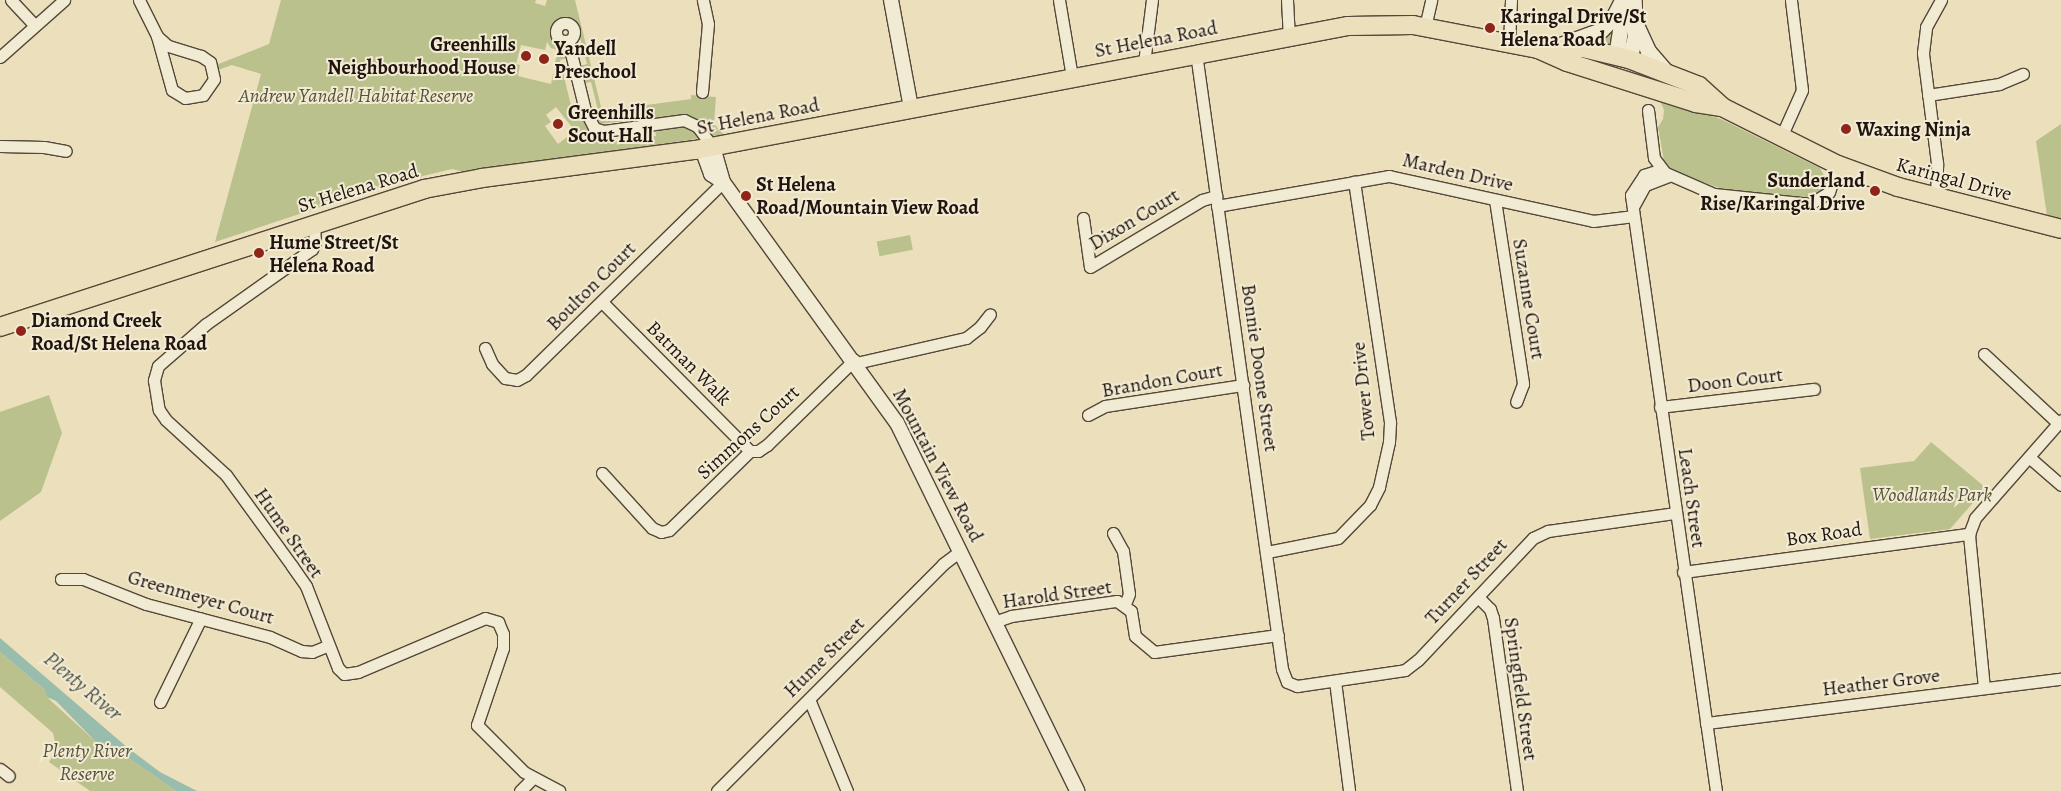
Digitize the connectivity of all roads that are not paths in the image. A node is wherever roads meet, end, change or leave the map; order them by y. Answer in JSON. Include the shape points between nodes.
{"nodes":[{"id":1,"x":11,"y":0,"type":"edge"},
{"id":2,"x":64,"y":0,"type":"edge"},
{"id":3,"x":139,"y":0,"type":"edge"},
{"id":4,"x":703,"y":0,"type":"edge"},
{"id":5,"x":891,"y":0,"type":"edge"},
{"id":6,"x":1059,"y":0,"type":"edge"},
{"id":7,"x":1152,"y":0,"type":"edge"},
{"id":8,"x":1287,"y":0,"type":"edge"},
{"id":9,"x":1432,"y":0,"type":"edge"},
{"id":10,"x":1511,"y":0,"type":"edge"},
{"id":11,"x":1623,"y":0,"type":"edge"},
{"id":12,"x":1634,"y":0,"type":"edge"},
{"id":13,"x":1791,"y":0,"type":"edge"},
{"id":14,"x":1940,"y":0,"type":"edge"},
{"id":15,"x":1635,"y":24,"type":"junction"},
{"id":16,"x":35,"y":26,"type":"junction"},
{"id":17,"x":1425,"y":27,"type":"junction"},
{"id":18,"x":1290,"y":35,"type":"junction"},
{"id":19,"x":157,"y":36,"type":"junction"},
{"id":20,"x":568,"y":41,"type":"dead end"},
{"id":21,"x":1509,"y":43,"type":"junction"},
{"id":22,"x":1547,"y":48,"type":"junction"},
{"id":23,"x":1196,"y":53,"type":"junction"},
{"id":24,"x":0,"y":57,"type":"edge"},
{"id":25,"x":1623,"y":58,"type":"junction"},
{"id":26,"x":1144,"y":63,"type":"junction"},
{"id":27,"x":1668,"y":73,"type":"junction"},
{"id":28,"x":2023,"y":74,"type":"dead end"},
{"id":29,"x":1617,"y":76,"type":"junction"},
{"id":30,"x":1072,"y":77,"type":"junction"},
{"id":31,"x":702,"y":92,"type":"dead end"},
{"id":32,"x":1928,"y":95,"type":"junction"},
{"id":33,"x":1722,"y":107,"type":"junction"},
{"id":34,"x":911,"y":108,"type":"junction"},
{"id":35,"x":1648,"y":110,"type":"dead end"},
{"id":36,"x":1781,"y":137,"type":"junction"},
{"id":37,"x":706,"y":144,"type":"junction"},
{"id":38,"x":0,"y":146,"type":"edge"},
{"id":39,"x":66,"y":151,"type":"dead end"},
{"id":40,"x":1838,"y":164,"type":"junction"},
{"id":41,"x":1668,"y":176,"type":"junction"},
{"id":42,"x":723,"y":182,"type":"junction"},
{"id":43,"x":1354,"y":182,"type":"junction"},
{"id":44,"x":1936,"y":198,"type":"junction"},
{"id":45,"x":1495,"y":200,"type":"junction"},
{"id":46,"x":1217,"y":201,"type":"junction"},
{"id":47,"x":1632,"y":213,"type":"junction"},
{"id":48,"x":1083,"y":218,"type":"dead end"},
{"id":49,"x":314,"y":224,"type":"junction"},
{"id":50,"x":2061,"y":229,"type":"edge"},
{"id":51,"x":602,"y":302,"type":"junction"},
{"id":52,"x":990,"y":314,"type":"dead end"},
{"id":53,"x":0,"y":327,"type":"edge"},
{"id":54,"x":485,"y":348,"type":"dead end"},
{"id":55,"x":1984,"y":354,"type":"dead end"},
{"id":56,"x":855,"y":362,"type":"junction"},
{"id":57,"x":1243,"y":385,"type":"junction"},
{"id":58,"x":1814,"y":389,"type":"dead end"},
{"id":59,"x":1516,"y":402,"type":"dead end"},
{"id":60,"x":1660,"y":408,"type":"junction"},
{"id":61,"x":1088,"y":415,"type":"dead end"},
{"id":62,"x":2060,"y":422,"type":"edge"},
{"id":63,"x":750,"y":450,"type":"junction"},
{"id":64,"x":2030,"y":458,"type":"junction"},
{"id":65,"x":602,"y":473,"type":"dead end"},
{"id":66,"x":2061,"y":485,"type":"edge"},
{"id":67,"x":1674,"y":513,"type":"junction"},
{"id":68,"x":1112,"y":533,"type":"dead end"},
{"id":69,"x":1969,"y":534,"type":"junction"},
{"id":70,"x":960,"y":551,"type":"junction"},
{"id":71,"x":1267,"y":552,"type":"junction"},
{"id":72,"x":1683,"y":572,"type":"junction"},
{"id":73,"x":61,"y":579,"type":"dead end"},
{"id":74,"x":1478,"y":597,"type":"junction"},
{"id":75,"x":1124,"y":604,"type":"junction"},
{"id":76,"x":201,"y":618,"type":"junction"},
{"id":77,"x":994,"y":622,"type":"junction"},
{"id":78,"x":1278,"y":635,"type":"junction"},
{"id":79,"x":329,"y":645,"type":"junction"},
{"id":80,"x":2061,"y":679,"type":"edge"},
{"id":81,"x":1335,"y":681,"type":"junction"},
{"id":82,"x":1291,"y":686,"type":"joint"},
{"id":83,"x":1984,"y":688,"type":"junction"},
{"id":84,"x":809,"y":699,"type":"junction"},
{"id":85,"x":160,"y":702,"type":"dead end"},
{"id":86,"x":1706,"y":723,"type":"junction"},
{"id":87,"x":532,"y":779,"type":"junction"},
{"id":88,"x":520,"y":791,"type":"edge"},
{"id":89,"x":559,"y":791,"type":"edge"},
{"id":90,"x":717,"y":791,"type":"edge"},
{"id":91,"x":847,"y":791,"type":"edge"},
{"id":92,"x":1078,"y":791,"type":"edge"},
{"id":93,"x":1349,"y":791,"type":"edge"},
{"id":94,"x":1517,"y":791,"type":"edge"},
{"id":95,"x":1716,"y":791,"type":"edge"}],
"edges":[{"from":1,"to":16,"type":"street"},
{"from":2,"to":16,"type":"street"},
{"from":3,"to":19,"type":"street"},
{"from":4,"to":31,"type":"street","via":[[708,24]]},
{"from":5,"to":34,"type":"street"},
{"from":6,"to":30,"type":"street"},
{"from":7,"to":26,"type":"street"},
{"from":8,"to":18,"type":"street"},
{"from":9,"to":17,"type":"street"},
{"from":10,"to":21,"type":"street"},
{"from":11,"to":22,"type":"main road","via":[[1614,18],[1601,30]]},
{"from":11,"to":25,"type":"main road"},
{"from":12,"to":15,"type":"main road"},
{"from":13,"to":36,"type":"street","via":[[1802,90]]},
{"from":14,"to":32,"type":"street","via":[[1929,19],[1923,44]]},
{"from":15,"to":25,"type":"main road"},
{"from":15,"to":27,"type":"main road","via":[[1648,51]]},
{"from":16,"to":24,"type":"street"},
{"from":17,"to":18,"type":"main road","name":"St Helena Road","via":[[1373,24]]},
{"from":17,"to":21,"type":"main road","name":"St Helena Road"},
{"from":18,"to":23,"type":"main road","name":"St Helena Road"},
{"from":19,"to":19,"type":"street","via":[[168,46],[210,62],[214,79],[203,95],[185,98],[172,90]]},
{"from":20,"to":37,"type":"street","via":[[585,110],[594,128],[604,131],[684,120],[697,126]]},
{"from":21,"to":22,"type":"main road","name":"St Helena Road"},
{"from":22,"to":25,"type":"main road","name":"St Helena Road","via":[[1583,48]]},
{"from":22,"to":29,"type":"main road","name":"St Helena Road","via":[[1567,62]]},
{"from":23,"to":26,"type":"main road","name":"St Helena Road"},
{"from":23,"to":46,"type":"street","name":"Bonnie Doone Street"},
{"from":25,"to":27,"type":"main road","name":"Karingal Drive"},
{"from":25,"to":29,"type":"main road"},
{"from":26,"to":30,"type":"main road","name":"St Helena Road"},
{"from":27,"to":33,"type":"main road","name":"Karingal Drive","via":[[1705,90]]},
{"from":28,"to":32,"type":"street","via":[[2005,83]]},
{"from":29,"to":33,"type":"main road","name":"Karingal Drive","via":[[1696,103]]},
{"from":30,"to":34,"type":"main road","name":"St Helena Road"},
{"from":32,"to":44,"type":"street","via":[[1937,163]]},
{"from":33,"to":36,"type":"main road","name":"Karingal Drive"},
{"from":34,"to":37,"type":"main road","name":"St Helena Road"},
{"from":35,"to":41,"type":"street","via":[[1654,158]]},
{"from":36,"to":40,"type":"main road","name":"Karingal Drive"},
{"from":37,"to":42,"type":"street","name":"Mountain View Road"},
{"from":37,"to":49,"type":"main road","name":"St Helena Road","via":[[457,182],[398,196]]},
{"from":38,"to":39,"type":"street"},
{"from":40,"to":41,"type":"street","via":[[1829,192],[1810,204],[1725,196]]},
{"from":40,"to":44,"type":"main road","name":"Karingal Drive"},
{"from":41,"to":47,"type":"street","via":[[1642,183]]},
{"from":42,"to":51,"type":"street","name":"Boulton Court"},
{"from":42,"to":56,"type":"street","name":"Mountain View Road"},
{"from":43,"to":45,"type":"street","name":"Marden Drive","via":[[1394,176]]},
{"from":43,"to":46,"type":"street","name":"Marden Drive"},
{"from":43,"to":71,"type":"street","name":"Tower Drive","via":[[1390,427],[1379,487],[1370,505],[1338,538]]},
{"from":44,"to":50,"type":"main road","name":"Karingal Drive"},
{"from":45,"to":47,"type":"street","name":"Marden Drive","via":[[1593,222]]},
{"from":45,"to":59,"type":"street","name":"Suzanne Court","via":[[1523,384]]},
{"from":46,"to":48,"type":"street","name":"Dixon Court","via":[[1202,200],[1090,267]]},
{"from":46,"to":57,"type":"street","name":"Bonnie Doone Street"},
{"from":47,"to":60,"type":"street","name":"Leach Street"},
{"from":49,"to":53,"type":"main road","name":"St Helena Road"},
{"from":49,"to":79,"type":"street","name":"Hume Street","via":[[315,243],[312,249],[194,334],[158,366],[154,380],[163,416],[226,474],[300,576]]},
{"from":51,"to":54,"type":"street","name":"Boulton Court","via":[[521,379],[505,378],[492,364]]},
{"from":51,"to":63,"type":"street","name":"Batman Walk"},
{"from":52,"to":56,"type":"street","via":[[966,338]]},
{"from":55,"to":62,"type":"street"},
{"from":56,"to":63,"type":"street","name":"Simmons Court","via":[[767,446],[758,451]]},
{"from":56,"to":70,"type":"street","name":"Mountain View Road","via":[[897,423]]},
{"from":57,"to":61,"type":"street","name":"Brandon Court","via":[[1105,406]]},
{"from":57,"to":71,"type":"street","name":"Bonnie Doone Street"},
{"from":58,"to":60,"type":"street","name":"Doon Court"},
{"from":60,"to":67,"type":"street","name":"Leach Street"},
{"from":62,"to":64,"type":"street"},
{"from":63,"to":65,"type":"street","name":"Simmons Court","via":[[665,532],[652,528]]},
{"from":64,"to":66,"type":"street"},
{"from":64,"to":69,"type":"street","via":[[1976,518]]},
{"from":67,"to":72,"type":"street","name":"Leach Street"},
{"from":67,"to":74,"type":"street","name":"Turner Street","via":[[1541,533],[1526,544]]},
{"from":68,"to":75,"type":"street","via":[[1123,550],[1129,594]]},
{"from":69,"to":72,"type":"street","name":"Box Road"},
{"from":69,"to":83,"type":"street"},
{"from":70,"to":77,"type":"street","name":"Mountain View Road"},
{"from":70,"to":84,"type":"street","name":"Hume Street","via":[[943,564]]},
{"from":71,"to":78,"type":"street","name":"Bonnie Doone Street"},
{"from":72,"to":86,"type":"street","name":"Leach Street"},
{"from":73,"to":76,"type":"street","name":"Greenmeyer Court","via":[[83,579],[146,604]]},
{"from":74,"to":81,"type":"street","name":"Turner Street","via":[[1409,668]]},
{"from":74,"to":94,"type":"street","name":"Springfield Street","via":[[1490,609],[1493,618]]},
{"from":75,"to":77,"type":"street","name":"Harold Street","via":[[1098,604],[1011,616]]},
{"from":75,"to":78,"type":"street","via":[[1132,611],[1135,636],[1154,652]]},
{"from":76,"to":79,"type":"street","name":"Greenmeyer Court","via":[[270,637],[302,651],[312,652]]},
{"from":76,"to":85,"type":"street"},
{"from":77,"to":92,"type":"street","name":"Mountain View Road"},
{"from":78,"to":82,"type":"street","name":"Bonnie Doone Street","via":[[1284,676]]},
{"from":79,"to":87,"type":"street","name":"Hume Street","via":[[341,671],[352,674],[486,618],[496,619],[502,629],[503,648],[477,725]]},
{"from":80,"to":83,"type":"street","name":"Heather Grove"},
{"from":81,"to":82,"type":"street","name":"Turner Street"},
{"from":81,"to":93,"type":"street"},
{"from":83,"to":86,"type":"street","name":"Heather Grove"},
{"from":84,"to":90,"type":"street","name":"Hume Street"},
{"from":84,"to":91,"type":"street"},
{"from":86,"to":95,"type":"street","name":"Leach Street"},
{"from":87,"to":88,"type":"street"},
{"from":87,"to":89,"type":"street","name":"Hume Street"}]}
